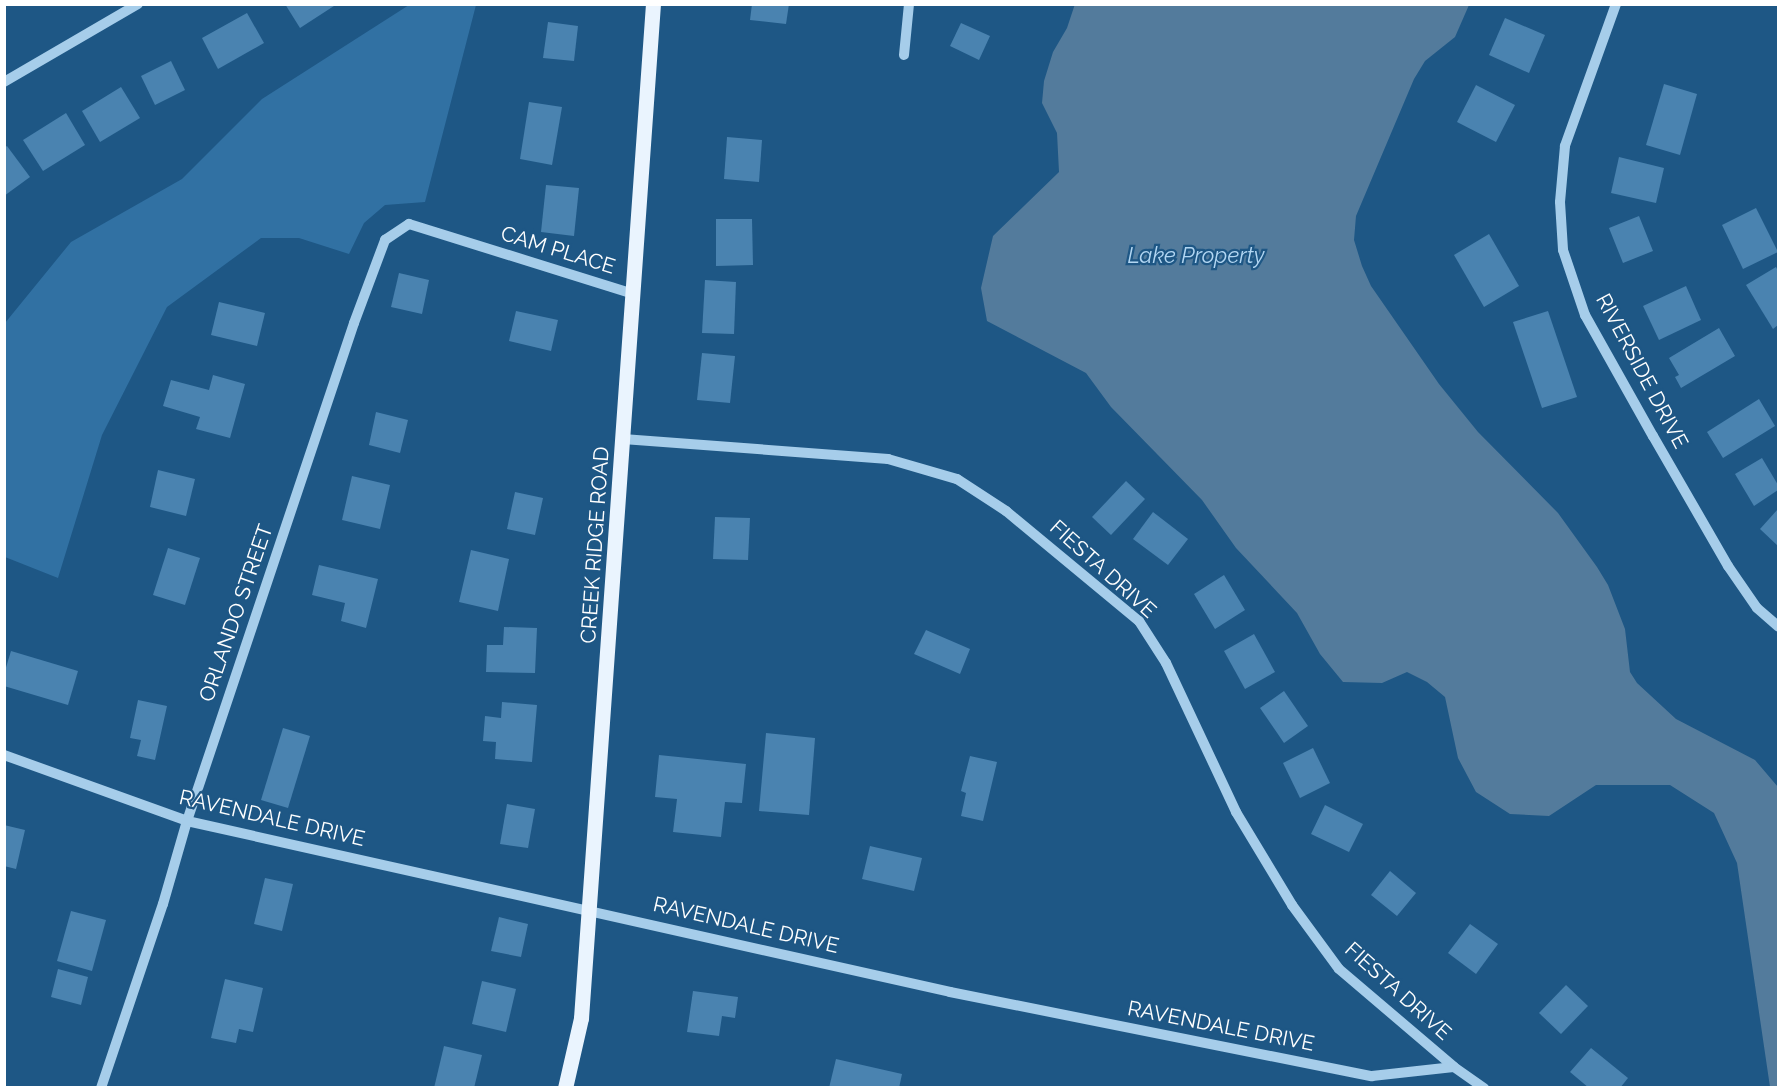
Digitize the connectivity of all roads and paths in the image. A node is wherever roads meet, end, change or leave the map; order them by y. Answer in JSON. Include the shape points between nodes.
{"nodes":[{"id":1,"x":138,"y":4,"type":"edge"},
{"id":2,"x":652,"y":4,"type":"edge"},
{"id":3,"x":909,"y":4,"type":"edge"},
{"id":4,"x":1616,"y":4,"type":"edge"},
{"id":5,"x":904,"y":55,"type":"dead end"},
{"id":6,"x":4,"y":82,"type":"edge"},
{"id":7,"x":470,"y":244,"type":"joint"},
{"id":8,"x":634,"y":294,"type":"junction"},
{"id":9,"x":624,"y":439,"type":"junction"},
{"id":10,"x":1779,"y":626,"type":"edge"},
{"id":11,"x":4,"y":755,"type":"edge"},
{"id":12,"x":187,"y":821,"type":"junction"},
{"id":13,"x":590,"y":910,"type":"junction"},
{"id":14,"x":1454,"y":1067,"type":"junction"},
{"id":15,"x":101,"y":1088,"type":"edge"},
{"id":16,"x":565,"y":1088,"type":"edge"},
{"id":17,"x":1484,"y":1088,"type":"edge"}],
"edges":[{"from":1,"to":6,"type":"street"},
{"from":2,"to":8,"type":"main road","name":"CREEK RIDGE ROAD"},
{"from":3,"to":5,"type":"street"},
{"from":4,"to":10,"type":"street","name":"RIVERSIDE DRIVE","via":[[1565,146],[1560,202],[1563,250],[1585,315],[1728,566],[1757,608]]},
{"from":7,"to":8,"type":"street","name":"CAM PLACE"},
{"from":7,"to":12,"type":"street","name":"ORLANDO STREET","via":[[408,224],[385,240]]},
{"from":8,"to":9,"type":"main road","name":"CREEK RIDGE ROAD"},
{"from":9,"to":13,"type":"main road","name":"CREEK RIDGE ROAD"},
{"from":9,"to":14,"type":"street","name":"FIESTA DRIVE","via":[[888,459],[957,479],[1006,511],[1139,621],[1166,663],[1236,812],[1292,904],[1339,969]]},
{"from":11,"to":12,"type":"street","name":"RAVENDALE DRIVE"},
{"from":12,"to":13,"type":"street","name":"RAVENDALE DRIVE"},
{"from":12,"to":15,"type":"street","name":"ORLANDO STREET"},
{"from":13,"to":14,"type":"street","name":"RAVENDALE DRIVE","via":[[950,992],[1372,1076]]},
{"from":13,"to":16,"type":"main road","name":"CREEK RIDGE ROAD","via":[[581,1018]]},
{"from":14,"to":17,"type":"street"}]}
